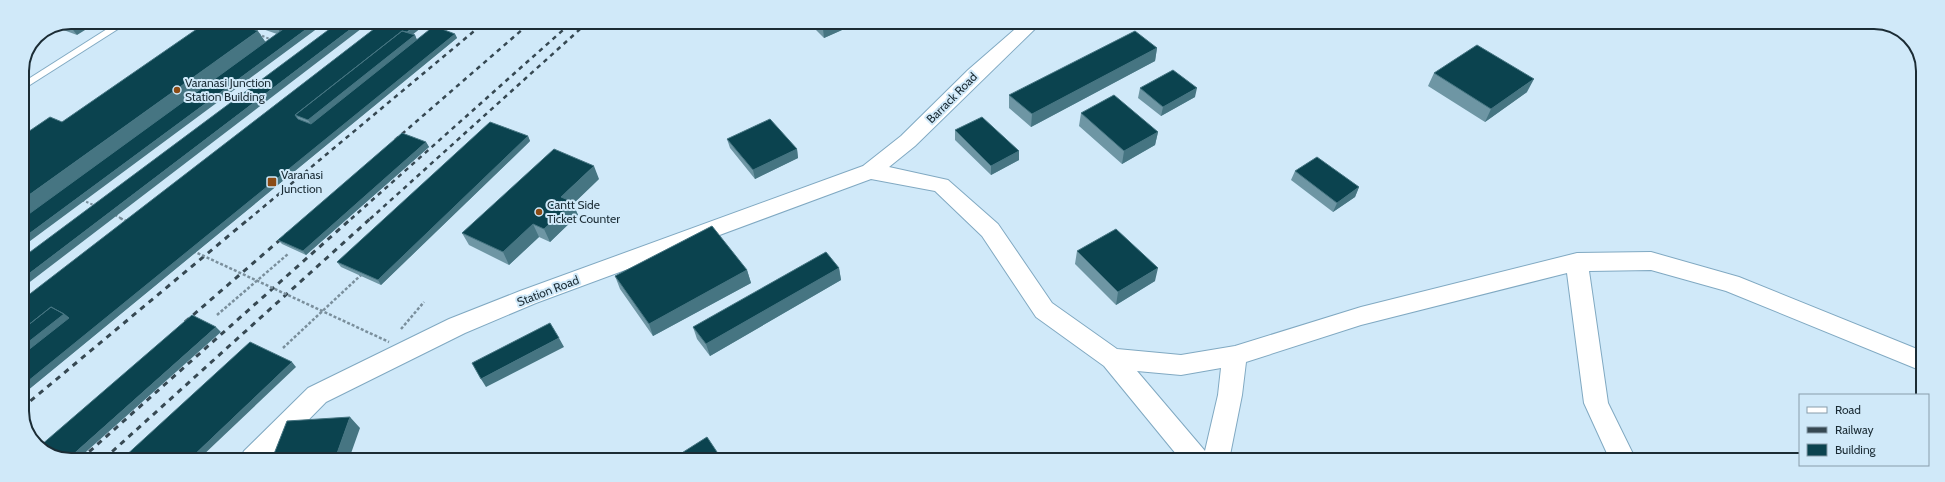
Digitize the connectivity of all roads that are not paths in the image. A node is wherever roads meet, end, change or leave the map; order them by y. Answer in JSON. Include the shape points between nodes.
{"nodes":[{"id":1,"x":113,"y":29,"type":"edge"},
{"id":2,"x":1024,"y":29,"type":"edge"},
{"id":3,"x":29,"y":83,"type":"edge"},
{"id":4,"x":870,"y":171,"type":"junction"},
{"id":5,"x":1577,"y":262,"type":"junction"},
{"id":6,"x":1235,"y":356,"type":"junction"},
{"id":7,"x":1112,"y":359,"type":"junction"},
{"id":8,"x":1916,"y":359,"type":"edge"},
{"id":9,"x":259,"y":453,"type":"edge"},
{"id":10,"x":1191,"y":453,"type":"edge"},
{"id":11,"x":1217,"y":453,"type":"edge"},
{"id":12,"x":1620,"y":453,"type":"edge"}],
"edges":[{"from":1,"to":3,"type":"lane"},
{"from":2,"to":4,"type":"street","name":"Barrack Road","via":[[908,141]]},
{"from":4,"to":7,"type":"street","via":[[941,185],[990,230],[1044,310]]},
{"from":4,"to":9,"type":"street","name":"Station Road","via":[[528,297],[457,326],[317,394]]},
{"from":5,"to":6,"type":"street","via":[[1361,316]]},
{"from":5,"to":8,"type":"street","via":[[1651,261],[1724,281]]},
{"from":5,"to":12,"type":"street","via":[[1596,403]]},
{"from":6,"to":7,"type":"street","via":[[1181,365]]},
{"from":6,"to":11,"type":"street"},
{"from":7,"to":10,"type":"street"}]}
